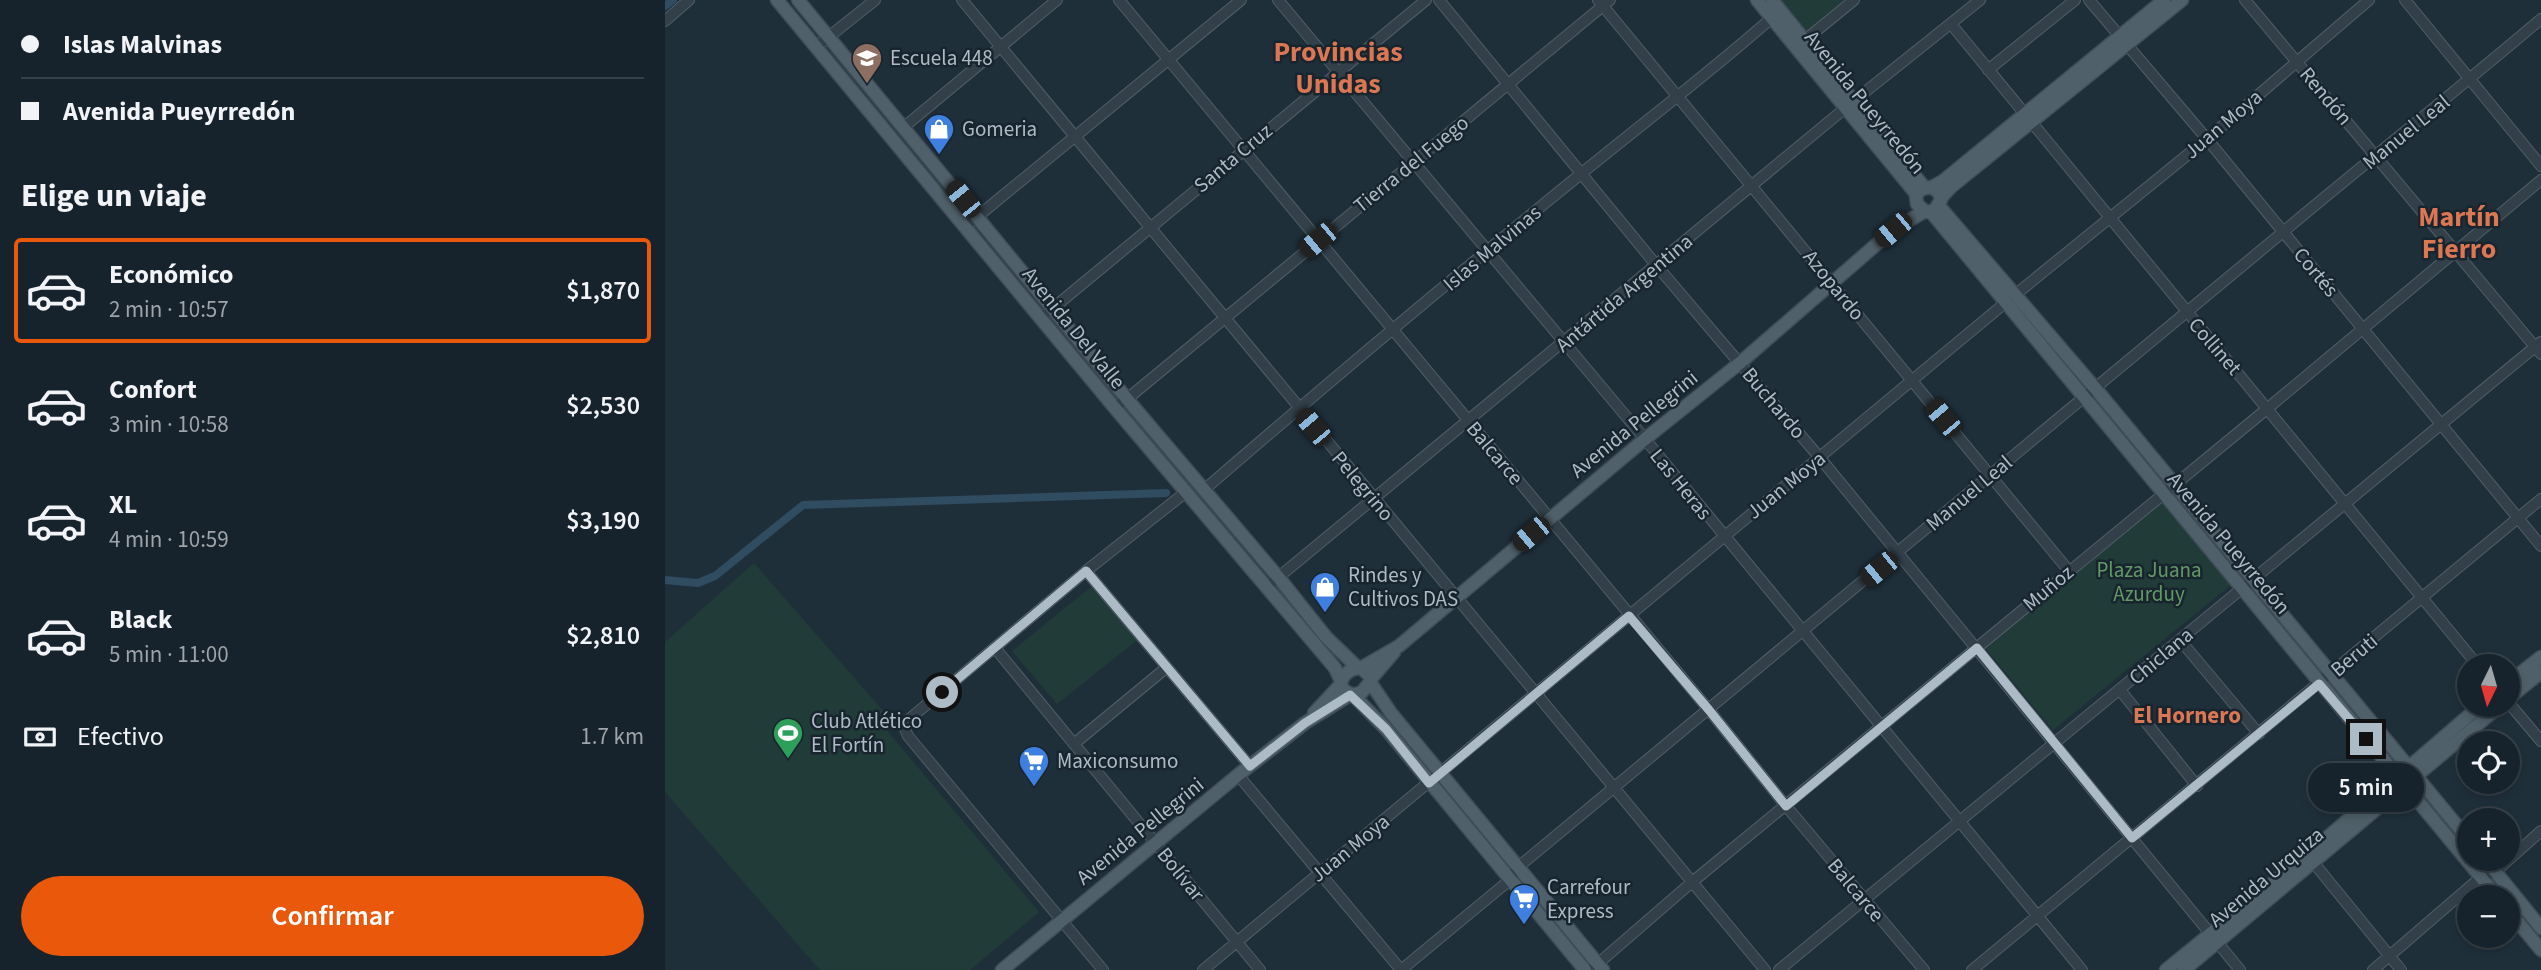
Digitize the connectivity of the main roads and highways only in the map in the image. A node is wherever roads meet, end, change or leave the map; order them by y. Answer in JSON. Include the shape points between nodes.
{"nodes":[{"id":1,"x":777,"y":0,"type":"edge"},
{"id":2,"x":798,"y":0,"type":"edge"},
{"id":3,"x":1757,"y":0,"type":"edge"},
{"id":4,"x":2164,"y":0,"type":"edge"},
{"id":5,"x":2182,"y":0,"type":"edge"},
{"id":6,"x":1775,"y":9,"type":"edge"},
{"id":7,"x":2124,"y":40,"type":"junction"},
{"id":8,"x":1850,"y":104,"type":"junction"},
{"id":9,"x":1928,"y":200,"type":"junction"},
{"id":10,"x":2009,"y":299,"type":"junction"},
{"id":11,"x":2248,"y":583,"type":"junction"},
{"id":12,"x":1399,"y":646,"type":"junction"},
{"id":13,"x":2541,"y":657,"type":"edge"},
{"id":14,"x":1359,"y":668,"type":"junction"},
{"id":15,"x":2541,"y":672,"type":"edge"},
{"id":16,"x":2520,"y":674,"type":"edge"},
{"id":17,"x":1370,"y":681,"type":"junction"},
{"id":18,"x":1341,"y":683,"type":"junction"},
{"id":19,"x":2520,"y":690,"type":"edge"},
{"id":20,"x":1351,"y":695,"type":"junction"},
{"id":21,"x":2467,"y":718,"type":"edge"},
{"id":22,"x":2483,"y":718,"type":"edge"},
{"id":23,"x":1305,"y":723,"type":"junction"},
{"id":24,"x":2412,"y":771,"type":"junction"},
{"id":25,"x":2400,"y":780,"type":"junction"},
{"id":26,"x":2457,"y":825,"type":"edge"},
{"id":27,"x":2494,"y":871,"type":"edge"},
{"id":28,"x":1514,"y":873,"type":"junction"},
{"id":29,"x":2487,"y":885,"type":"edge"},
{"id":30,"x":2520,"y":925,"type":"edge"},
{"id":31,"x":2541,"y":928,"type":"edge"},
{"id":32,"x":2213,"y":938,"type":"junction"},
{"id":33,"x":2541,"y":950,"type":"edge"},
{"id":34,"x":1594,"y":968,"type":"edge"},
{"id":35,"x":1002,"y":970,"type":"edge"},
{"id":36,"x":2165,"y":970,"type":"edge"},
{"id":37,"x":2184,"y":970,"type":"edge"}],
"edges":[{"from":1,"to":18,"type":"main road","name":"Avenida Del Valle","via":[[1268,586],[1335,668]]},
{"from":2,"to":14,"type":"main road","name":"Avenida Del Valle","via":[[1326,637]]},
{"from":3,"to":6,"type":"main road","name":"Avenida Pueyrredón"},
{"from":4,"to":7,"type":"main road","name":"Avenida Pellegrini"},
{"from":5,"to":7,"type":"main road","name":"Avenida Pellegrini"},
{"from":6,"to":8,"type":"main road","name":"Avenida Pueyrredón"},
{"from":6,"to":8,"type":"main road","name":"Avenida Pueyrredón","via":[[1805,40]]},
{"from":7,"to":9,"type":"main road","name":"Avenida Pellegrini","via":[[1951,187]]},
{"from":8,"to":9,"type":"main road","name":"Avenida Pueyrredón"},
{"from":9,"to":10,"type":"main road","name":"Avenida Pueyrredón"},
{"from":9,"to":12,"type":"main road","name":"Avenida Pellegrini"},
{"from":10,"to":11,"type":"main road","name":"Avenida Pueyrredón","via":[[2162,493]]},
{"from":10,"to":11,"type":"main road","name":"Avenida Pueyrredón","via":[[2095,388]]},
{"from":11,"to":24,"type":"main road","name":"Avenida Pueyrredón","via":[[2332,673]]},
{"from":11,"to":25,"type":"main road","name":"Avenida Pueyrredón","via":[[2319,684]]},
{"from":12,"to":14,"type":"main road","name":"Avenida Pellegrini"},
{"from":12,"to":17,"type":"main road","name":"Avenida Pellegrini"},
{"from":13,"to":16,"type":"main road"},
{"from":14,"to":17,"type":"main road"},
{"from":14,"to":18,"type":"main road","via":[[1347,673]]},
{"from":15,"to":19,"type":"main road"},
{"from":17,"to":20,"type":"main road","via":[[1362,692]]},
{"from":17,"to":28,"type":"main road"},
{"from":18,"to":20,"type":"main road"},
{"from":18,"to":23,"type":"main road","name":"Avenida Pellegrini"},
{"from":20,"to":23,"type":"main road","name":"Avenida Pellegrini"},
{"from":20,"to":28,"type":"main road"},
{"from":21,"to":24,"type":"main road","name":"Avenida Urquiza"},
{"from":22,"to":24,"type":"main road","name":"Avenida Urquiza"},
{"from":23,"to":35,"type":"main road","name":"Avenida Pellegrini"},
{"from":24,"to":25,"type":"main road","name":"Avenida Urquiza"},
{"from":24,"to":26,"type":"main road","name":"Avenida Pueyrredón"},
{"from":25,"to":29,"type":"main road","name":"Avenida Pueyrredón"},
{"from":25,"to":32,"type":"main road","name":"Avenida Urquiza"},
{"from":27,"to":31,"type":"main road"},
{"from":28,"to":34,"type":"main road"},
{"from":30,"to":33,"type":"main road"},
{"from":32,"to":36,"type":"main road"},
{"from":32,"to":37,"type":"main road","name":"Avenida Urquiza"}]}
